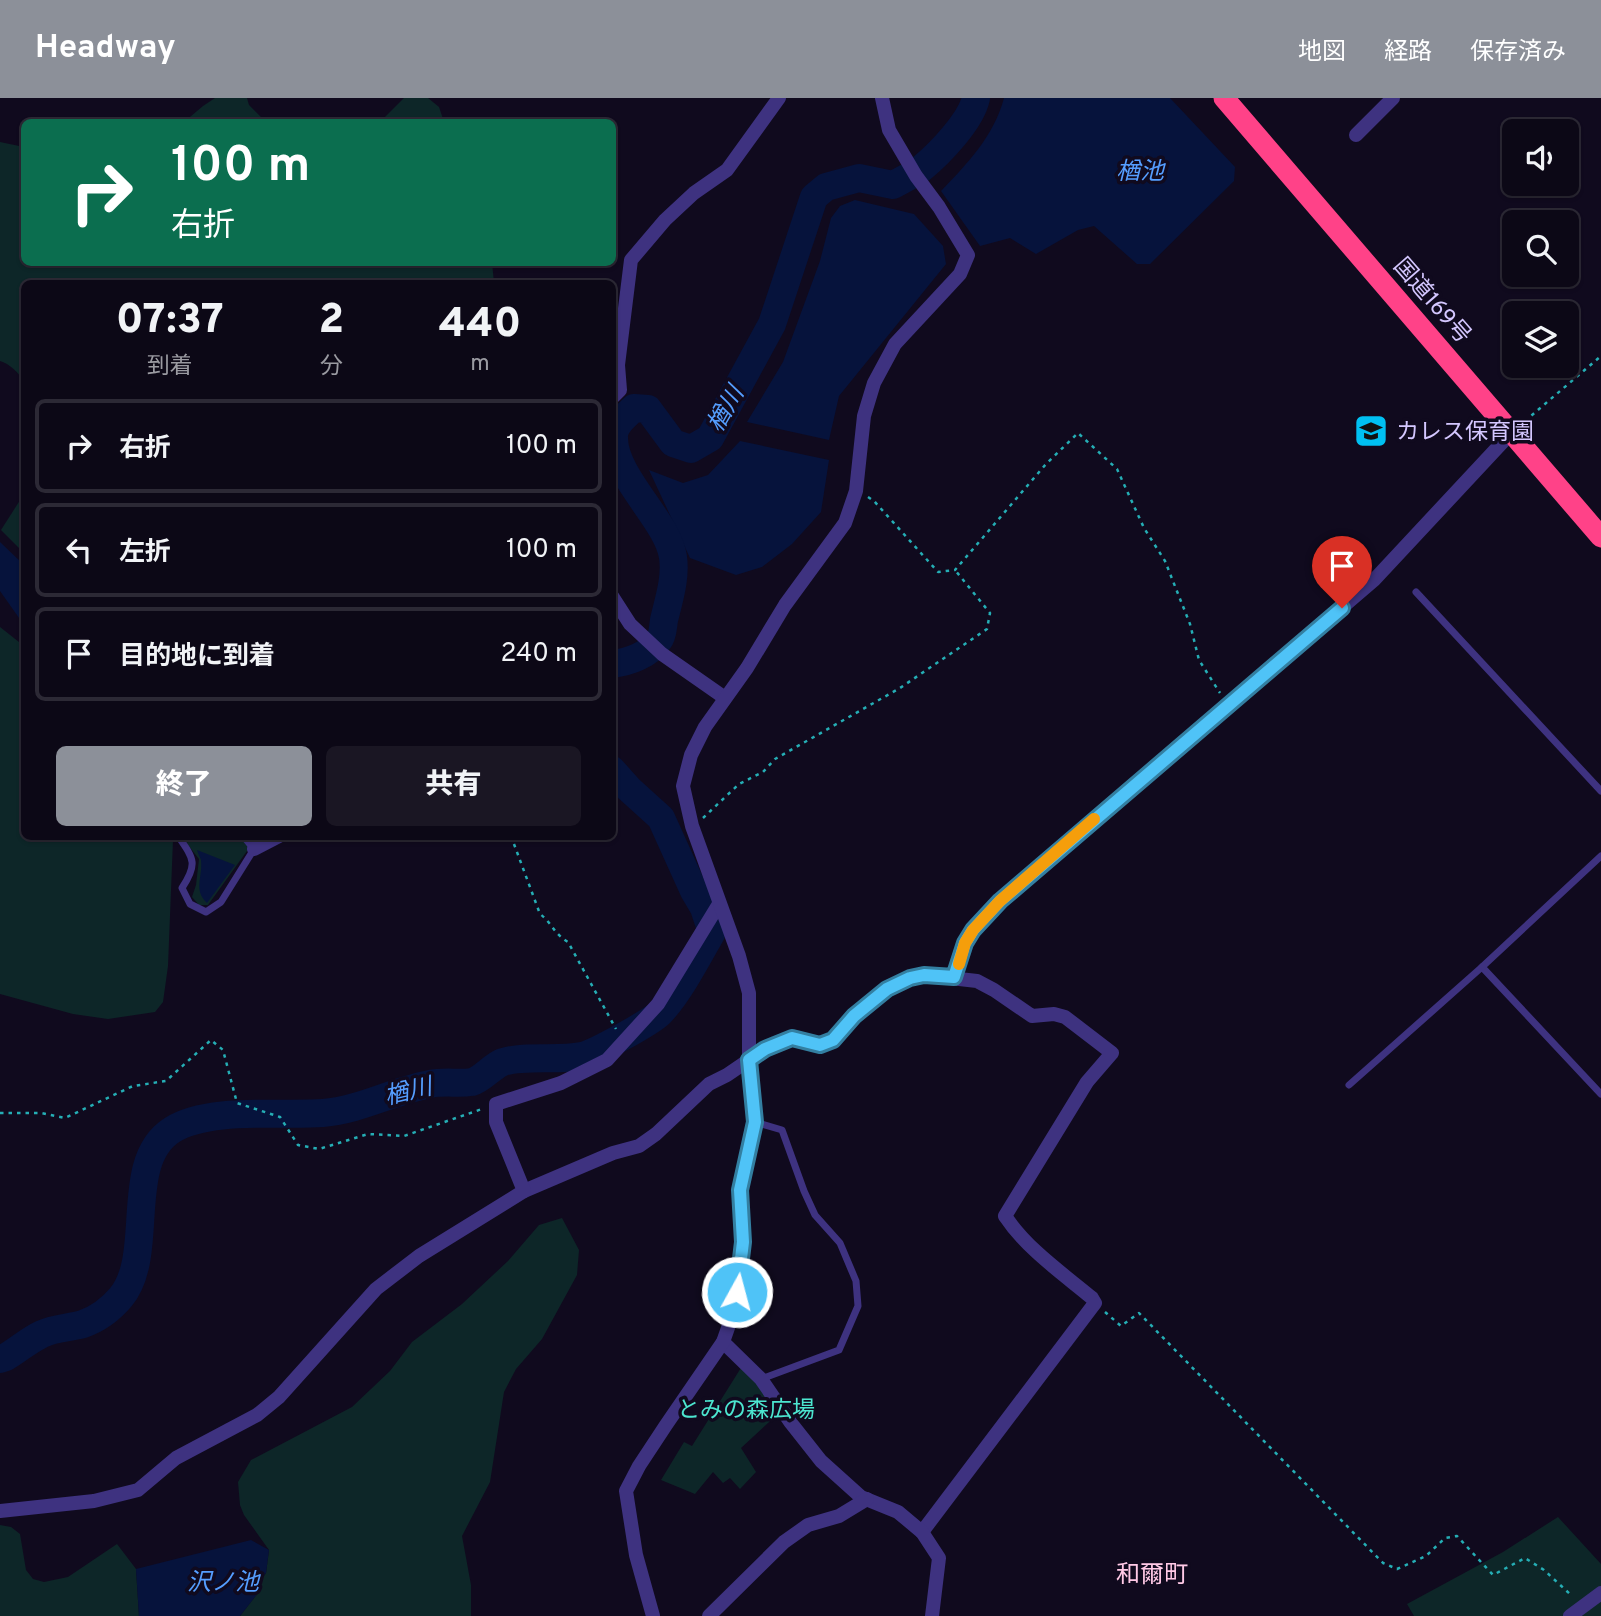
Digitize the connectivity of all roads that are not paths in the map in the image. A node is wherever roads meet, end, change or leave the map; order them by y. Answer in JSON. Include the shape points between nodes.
{"nodes":[{"id":1,"x":779,"y":98,"type":"edge"},
{"id":2,"x":882,"y":98,"type":"edge"},
{"id":3,"x":1224,"y":98,"type":"edge"},
{"id":4,"x":1393,"y":98,"type":"edge"},
{"id":5,"x":1356,"y":135,"type":"dead end"},
{"id":6,"x":616,"y":394,"type":"edge"},
{"id":7,"x":1512,"y":432,"type":"junction"},
{"id":8,"x":1601,"y":537,"type":"edge"},
{"id":9,"x":1416,"y":592,"type":"dead end"},
{"id":10,"x":616,"y":602,"type":"edge"},
{"id":11,"x":724,"y":698,"type":"junction"},
{"id":12,"x":1601,"y":791,"type":"edge"},
{"id":13,"x":180,"y":840,"type":"edge"},
{"id":14,"x":246,"y":840,"type":"edge"},
{"id":15,"x":271,"y":840,"type":"edge"},
{"id":16,"x":254,"y":849,"type":"junction"},
{"id":17,"x":1601,"y":856,"type":"edge"},
{"id":18,"x":719,"y":904,"type":"junction"},
{"id":19,"x":1482,"y":967,"type":"junction"},
{"id":20,"x":954,"y":977,"type":"junction"},
{"id":21,"x":749,"y":1060,"type":"junction"},
{"id":22,"x":1349,"y":1085,"type":"dead end"},
{"id":23,"x":1601,"y":1094,"type":"edge"},
{"id":24,"x":755,"y":1122,"type":"junction"},
{"id":25,"x":524,"y":1191,"type":"junction"},
{"id":26,"x":723,"y":1342,"type":"junction"},
{"id":27,"x":761,"y":1379,"type":"junction"},
{"id":28,"x":867,"y":1499,"type":"junction"},
{"id":29,"x":0,"y":1511,"type":"edge"},
{"id":30,"x":922,"y":1532,"type":"junction"},
{"id":31,"x":1601,"y":1593,"type":"edge"},
{"id":32,"x":653,"y":1616,"type":"edge"},
{"id":33,"x":709,"y":1616,"type":"edge"},
{"id":34,"x":932,"y":1616,"type":"edge"},
{"id":35,"x":1570,"y":1616,"type":"edge"}],
"edges":[{"from":1,"to":6,"type":"street","via":[[727,170],[665,220],[631,260],[618,365],[620,390]]},
{"from":2,"to":11,"type":"street","via":[[889,130],[968,255],[960,274],[895,344],[874,383],[864,416],[856,491],[845,523]]},
{"from":3,"to":7,"type":"highway","name":"国道169号"},
{"from":4,"to":5,"type":"street"},
{"from":7,"to":8,"type":"highway","name":"国道169号"},
{"from":7,"to":20,"type":"street","via":[[1374,580],[1000,901],[965,943]]},
{"from":9,"to":12,"type":"lane"},
{"from":10,"to":11,"type":"street","via":[[662,654]]},
{"from":11,"to":18,"type":"street","via":[[691,755],[683,786]]},
{"from":13,"to":16,"type":"lane","via":[[191,855],[192,873],[182,888],[190,904],[206,912],[221,902]]},
{"from":14,"to":16,"type":"lane"},
{"from":15,"to":16,"type":"street"},
{"from":17,"to":19,"type":"lane"},
{"from":18,"to":21,"type":"street","via":[[749,993]]},
{"from":18,"to":25,"type":"street","via":[[658,1004],[607,1060],[561,1083],[496,1104],[496,1122]]},
{"from":19,"to":22,"type":"lane"},
{"from":19,"to":23,"type":"lane"},
{"from":20,"to":21,"type":"street","via":[[910,978],[887,989],[833,1040],[820,1045],[792,1038]]},
{"from":20,"to":30,"type":"street","via":[[994,989],[1032,1016],[1065,1017],[1112,1053],[1087,1082],[1005,1216],[1040,1255],[1095,1303]]},
{"from":21,"to":24,"type":"street"},
{"from":21,"to":25,"type":"street","via":[[709,1084],[639,1146]]},
{"from":24,"to":26,"type":"street","via":[[740,1190],[743,1242],[735,1308]]},
{"from":24,"to":27,"type":"lane","via":[[782,1129],[815,1215],[840,1243],[856,1281],[858,1306],[839,1350]]},
{"from":25,"to":29,"type":"street","via":[[419,1256],[376,1289],[279,1397],[257,1415],[176,1458],[138,1490],[93,1501]]},
{"from":26,"to":27,"type":"street"},
{"from":26,"to":32,"type":"street","via":[[626,1491],[636,1555]]},
{"from":27,"to":28,"type":"street","via":[[821,1461]]},
{"from":28,"to":30,"type":"street","via":[[898,1512]]},
{"from":28,"to":33,"type":"street","via":[[839,1516],[808,1525],[784,1542]]},
{"from":30,"to":34,"type":"street","via":[[939,1558]]},
{"from":31,"to":35,"type":"street"}]}
